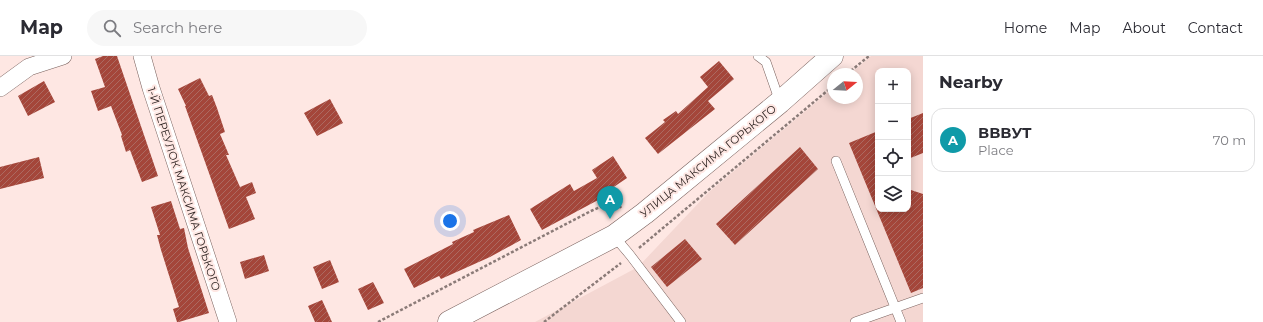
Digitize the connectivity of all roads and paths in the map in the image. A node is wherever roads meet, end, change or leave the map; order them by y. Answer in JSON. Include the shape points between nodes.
{"nodes":[{"id":1,"x":62,"y":56,"type":"edge"},
{"id":2,"x":142,"y":56,"type":"edge"},
{"id":3,"x":758,"y":56,"type":"edge"},
{"id":4,"x":832,"y":56,"type":"edge"},
{"id":5,"x":868,"y":56,"type":"edge"},
{"id":6,"x":854,"y":68,"type":"edge"},
{"id":7,"x":0,"y":88,"type":"edge"},
{"id":8,"x":827,"y":91,"type":"edge"},
{"id":9,"x":780,"y":102,"type":"junction"},
{"id":10,"x":836,"y":161,"type":"dead end"},
{"id":11,"x":616,"y":200,"type":"dead end"},
{"id":12,"x":614,"y":236,"type":"junction"},
{"id":13,"x":630,"y":256,"type":"junction"},
{"id":14,"x":923,"y":298,"type":"edge"},
{"id":15,"x":896,"y":308,"type":"junction"},
{"id":16,"x":228,"y":322,"type":"edge"},
{"id":17,"x":378,"y":322,"type":"edge"},
{"id":18,"x":449,"y":322,"type":"edge"},
{"id":19,"x":544,"y":322,"type":"edge"},
{"id":20,"x":681,"y":322,"type":"edge"},
{"id":21,"x":855,"y":322,"type":"edge"},
{"id":22,"x":901,"y":322,"type":"edge"}],
"edges":[{"from":1,"to":7,"type":"street","via":[[29,67]]},
{"from":2,"to":16,"type":"street","name":"1-Й ПЕРЕУЛОК МАКСИМА ГОРЬКОГО"},
{"from":3,"to":9,"type":"lane","via":[[766,62]]},
{"from":4,"to":9,"type":"main road","name":"УЛИЦА МАКСИМА ГОРЬКОГО"},
{"from":5,"to":6,"type":"path"},
{"from":8,"to":13,"type":"path"},
{"from":9,"to":12,"type":"main road","name":"УЛИЦА МАКСИМА ГОРЬКОГО"},
{"from":10,"to":15,"type":"lane"},
{"from":11,"to":17,"type":"path"},
{"from":12,"to":13,"type":"lane"},
{"from":12,"to":18,"type":"main road","name":"УЛИЦА МАКСИМА ГОРЬКОГО"},
{"from":13,"to":19,"type":"path"},
{"from":13,"to":20,"type":"lane"},
{"from":14,"to":15,"type":"lane"},
{"from":15,"to":21,"type":"lane"},
{"from":15,"to":22,"type":"lane"}]}
